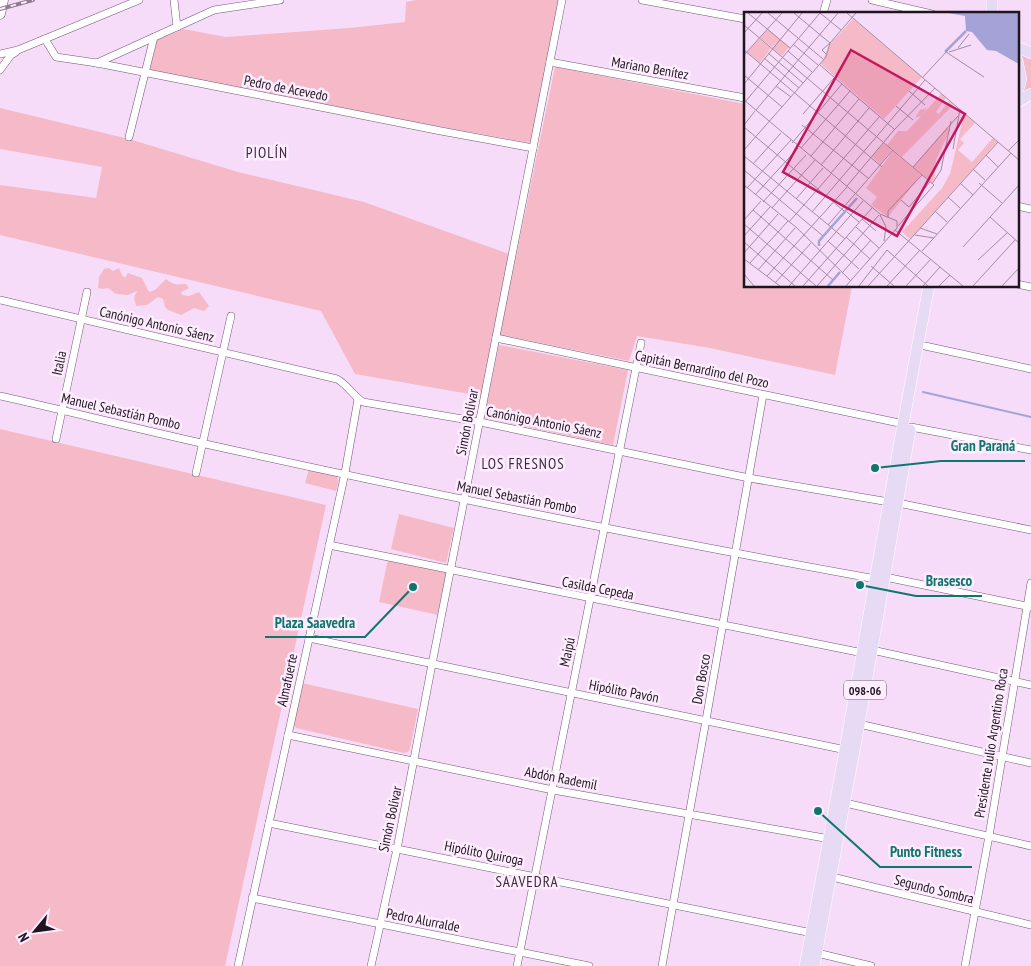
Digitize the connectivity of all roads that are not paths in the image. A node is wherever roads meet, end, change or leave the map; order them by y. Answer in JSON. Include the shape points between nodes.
{"nodes":[{"id":1,"x":2,"y":0,"type":"edge"},
{"id":2,"x":138,"y":0,"type":"edge"},
{"id":3,"x":174,"y":0,"type":"edge"},
{"id":4,"x":280,"y":0,"type":"edge"},
{"id":5,"x":562,"y":0,"type":"edge"},
{"id":6,"x":642,"y":0,"type":"edge"},
{"id":7,"x":872,"y":0,"type":"edge"},
{"id":8,"x":923,"y":12,"type":"edge"},
{"id":9,"x":0,"y":14,"type":"edge"},
{"id":10,"x":744,"y":19,"type":"edge"},
{"id":11,"x":177,"y":27,"type":"junction"},
{"id":12,"x":154,"y":37,"type":"junction"},
{"id":13,"x":45,"y":39,"type":"junction"},
{"id":14,"x":1018,"y":47,"type":"edge"},
{"id":15,"x":18,"y":50,"type":"junction"},
{"id":16,"x":1031,"y":53,"type":"edge"},
{"id":17,"x":0,"y":54,"type":"edge"},
{"id":18,"x":550,"y":62,"type":"junction"},
{"id":19,"x":97,"y":63,"type":"junction"},
{"id":20,"x":1018,"y":65,"type":"edge"},
{"id":21,"x":0,"y":70,"type":"edge"},
{"id":22,"x":146,"y":72,"type":"junction"},
{"id":23,"x":1018,"y":90,"type":"edge"},
{"id":24,"x":1031,"y":94,"type":"edge"},
{"id":25,"x":744,"y":98,"type":"edge"},
{"id":26,"x":1018,"y":101,"type":"edge"},
{"id":27,"x":129,"y":137,"type":"dead end"},
{"id":28,"x":533,"y":148,"type":"junction"},
{"id":29,"x":1018,"y":206,"type":"edge"},
{"id":30,"x":1031,"y":209,"type":"edge"},
{"id":31,"x":1018,"y":284,"type":"edge"},
{"id":32,"x":1031,"y":287,"type":"edge"},
{"id":33,"x":929,"y":288,"type":"edge"},
{"id":34,"x":937,"y":288,"type":"edge"},
{"id":35,"x":87,"y":292,"type":"dead end"},
{"id":36,"x":0,"y":300,"type":"edge"},
{"id":37,"x":231,"y":316,"type":"dead end"},
{"id":38,"x":81,"y":320,"type":"junction"},
{"id":39,"x":496,"y":338,"type":"junction"},
{"id":40,"x":641,"y":343,"type":"dead end"},
{"id":41,"x":925,"y":346,"type":"junction"},
{"id":42,"x":223,"y":352,"type":"junction"},
{"id":43,"x":636,"y":368,"type":"junction"},
{"id":44,"x":1031,"y":369,"type":"edge"},
{"id":45,"x":762,"y":395,"type":"junction"},
{"id":46,"x":0,"y":396,"type":"edge"},
{"id":47,"x":358,"y":399,"type":"junction"},
{"id":48,"x":62,"y":410,"type":"junction"},
{"id":49,"x":480,"y":422,"type":"junction"},
{"id":50,"x":907,"y":425,"type":"junction"},
{"id":51,"x":56,"y":439,"type":"dead end"},
{"id":52,"x":202,"y":443,"type":"junction"},
{"id":53,"x":619,"y":450,"type":"junction"},
{"id":54,"x":1031,"y":450,"type":"edge"},
{"id":55,"x":196,"y":472,"type":"dead end"},
{"id":56,"x":345,"y":473,"type":"junction"},
{"id":57,"x":749,"y":478,"type":"junction"},
{"id":58,"x":464,"y":499,"type":"junction"},
{"id":59,"x":893,"y":502,"type":"junction"},
{"id":60,"x":605,"y":527,"type":"junction"},
{"id":61,"x":1031,"y":530,"type":"edge"},
{"id":62,"x":329,"y":544,"type":"junction"},
{"id":63,"x":736,"y":554,"type":"junction"},
{"id":64,"x":451,"y":570,"type":"junction"},
{"id":65,"x":880,"y":578,"type":"junction"},
{"id":66,"x":1031,"y":583,"type":"edge"},
{"id":67,"x":590,"y":599,"type":"junction"},
{"id":68,"x":1029,"y":606,"type":"edge"},
{"id":69,"x":722,"y":625,"type":"junction"},
{"id":70,"x":309,"y":638,"type":"junction"},
{"id":71,"x":867,"y":651,"type":"junction"},
{"id":72,"x":432,"y":664,"type":"junction"},
{"id":73,"x":1014,"y":681,"type":"junction"},
{"id":74,"x":1031,"y":685,"type":"edge"},
{"id":75,"x":571,"y":693,"type":"junction"},
{"id":76,"x":706,"y":720,"type":"junction"},
{"id":77,"x":859,"y":724,"type":"junction"},
{"id":78,"x":288,"y":735,"type":"junction"},
{"id":79,"x":846,"y":750,"type":"junction"},
{"id":80,"x":1002,"y":757,"type":"junction"},
{"id":81,"x":415,"y":762,"type":"junction"},
{"id":82,"x":1031,"y":763,"type":"edge"},
{"id":83,"x":553,"y":790,"type":"junction"},
{"id":84,"x":841,"y":802,"type":"junction"},
{"id":85,"x":689,"y":815,"type":"junction"},
{"id":86,"x":269,"y":823,"type":"junction"},
{"id":87,"x":989,"y":836,"type":"junction"},
{"id":88,"x":830,"y":839,"type":"junction"},
{"id":89,"x":1031,"y":846,"type":"edge"},
{"id":90,"x":397,"y":849,"type":"junction"},
{"id":91,"x":535,"y":876,"type":"junction"},
{"id":92,"x":832,"y":877,"type":"junction"},
{"id":93,"x":252,"y":898,"type":"junction"},
{"id":94,"x":672,"y":906,"type":"junction"},
{"id":95,"x":975,"y":912,"type":"junction"},
{"id":96,"x":379,"y":924,"type":"junction"},
{"id":97,"x":1031,"y":925,"type":"edge"},
{"id":98,"x":812,"y":933,"type":"junction"},
{"id":99,"x":520,"y":951,"type":"junction"},
{"id":100,"x":817,"y":953,"type":"junction"},
{"id":101,"x":238,"y":966,"type":"edge"},
{"id":102,"x":371,"y":966,"type":"edge"},
{"id":103,"x":517,"y":966,"type":"edge"},
{"id":104,"x":589,"y":966,"type":"edge"},
{"id":105,"x":662,"y":966,"type":"edge"},
{"id":106,"x":805,"y":966,"type":"edge"},
{"id":107,"x":814,"y":966,"type":"edge"},
{"id":108,"x":871,"y":966,"type":"edge"},
{"id":109,"x":965,"y":966,"type":"edge"}],
"edges":[{"from":1,"to":9,"type":"main road"},
{"from":2,"to":13,"type":"street"},
{"from":3,"to":11,"type":"street"},
{"from":4,"to":11,"type":"street","via":[[214,10]]},
{"from":5,"to":18,"type":"street","name":"Simón Bolívar"},
{"from":6,"to":10,"type":"street"},
{"from":7,"to":8,"type":"street"},
{"from":11,"to":12,"type":"street"},
{"from":12,"to":19,"type":"street"},
{"from":12,"to":22,"type":"street"},
{"from":13,"to":15,"type":"street"},
{"from":13,"to":19,"type":"street","name":"Pedro de Acevedo","via":[[56,57]]},
{"from":14,"to":16,"type":"main road"},
{"from":15,"to":17,"type":"street"},
{"from":15,"to":21,"type":"street"},
{"from":18,"to":25,"type":"street","name":"Mariano Benítez"},
{"from":18,"to":28,"type":"street","name":"Simón Bolívar"},
{"from":19,"to":22,"type":"street","name":"Pedro de Acevedo"},
{"from":20,"to":23,"type":"main road","via":[[1021,79]]},
{"from":22,"to":27,"type":"street"},
{"from":22,"to":28,"type":"street","name":"Pedro de Acevedo"},
{"from":24,"to":26,"type":"main road"},
{"from":28,"to":39,"type":"street","name":"Simón Bolívar"},
{"from":29,"to":30,"type":"street"},
{"from":31,"to":32,"type":"street"},
{"from":33,"to":50,"type":"main road","number":"098-06"},
{"from":34,"to":41,"type":"main road","number":"098-06"},
{"from":35,"to":38,"type":"street","name":"Italia"},
{"from":36,"to":38,"type":"street","name":"Canónigo Antonio Sáenz"},
{"from":37,"to":42,"type":"street"},
{"from":38,"to":42,"type":"street","name":"Canónigo Antonio Sáenz"},
{"from":38,"to":48,"type":"street","name":"Italia"},
{"from":39,"to":43,"type":"street","name":"Capitán Bernardino del Pozo"},
{"from":39,"to":49,"type":"street","name":"Simón Bolívar"},
{"from":40,"to":43,"type":"street","name":"Maipú"},
{"from":41,"to":44,"type":"street"},
{"from":41,"to":50,"type":"main road","number":"098-06"},
{"from":42,"to":47,"type":"street","name":"Canónigo Antonio Sáenz","via":[[337,379]]},
{"from":42,"to":52,"type":"street"},
{"from":43,"to":45,"type":"street","name":"Capitán Bernardino del Pozo"},
{"from":43,"to":53,"type":"street","name":"Maipú"},
{"from":45,"to":50,"type":"street","name":"Capitán Bernardino del Pozo"},
{"from":45,"to":57,"type":"street","name":"Don Bosco"},
{"from":46,"to":48,"type":"street","name":"Manuel Sebastián Pombo"},
{"from":47,"to":49,"type":"street","name":"Canónigo Antonio Sáenz"},
{"from":47,"to":56,"type":"street","name":"Almafuerte"},
{"from":48,"to":51,"type":"street","name":"Italia"},
{"from":48,"to":52,"type":"street","name":"Manuel Sebastián Pombo"},
{"from":49,"to":53,"type":"street","name":"Canónigo Antonio Sáenz"},
{"from":49,"to":58,"type":"street","name":"Simón Bolívar"},
{"from":50,"to":54,"type":"street","name":"Capitán Bernardino del Pozo"},
{"from":50,"to":59,"type":"main road","number":"098-06"},
{"from":52,"to":55,"type":"street"},
{"from":52,"to":56,"type":"street","name":"Manuel Sebastián Pombo"},
{"from":53,"to":57,"type":"street","name":"Canónigo Antonio Sáenz"},
{"from":53,"to":60,"type":"street","name":"Maipú"},
{"from":56,"to":58,"type":"street","name":"Manuel Sebastián Pombo"},
{"from":56,"to":62,"type":"street","name":"Almafuerte"},
{"from":57,"to":59,"type":"street","name":"Canónigo Antonio Sáenz"},
{"from":57,"to":63,"type":"street","name":"Don Bosco"},
{"from":58,"to":60,"type":"street","name":"Manuel Sebastián Pombo"},
{"from":58,"to":64,"type":"street","name":"Simón Bolívar"},
{"from":59,"to":61,"type":"street","name":"Canónigo Antonio Sáenz"},
{"from":59,"to":65,"type":"main road","number":"098-06"},
{"from":60,"to":63,"type":"street","name":"Manuel Sebastián Pombo"},
{"from":60,"to":67,"type":"street","name":"Maipú"},
{"from":62,"to":64,"type":"street","name":"Casilda Cepeda"},
{"from":62,"to":70,"type":"street","name":"Almafuerte"},
{"from":63,"to":65,"type":"street","name":"Manuel Sebastián Pombo"},
{"from":63,"to":69,"type":"street","name":"Don Bosco"},
{"from":64,"to":67,"type":"street","name":"Casilda Cepeda"},
{"from":64,"to":72,"type":"street","name":"Simón Bolívar"},
{"from":65,"to":68,"type":"street","name":"Manuel Sebastián Pombo"},
{"from":65,"to":71,"type":"main road","number":"098-06"},
{"from":66,"to":68,"type":"street","name":"Presidente Julio Argentino Roca"},
{"from":67,"to":69,"type":"street","name":"Casilda Cepeda"},
{"from":67,"to":75,"type":"street","name":"Maipú"},
{"from":68,"to":73,"type":"street","name":"Presidente Julio Argentino Roca"},
{"from":69,"to":71,"type":"street","name":"Casilda Cepeda"},
{"from":69,"to":76,"type":"street","name":"Don Bosco"},
{"from":70,"to":72,"type":"street","name":"Hipólito Pavón"},
{"from":70,"to":78,"type":"street","name":"Almafuerte"},
{"from":71,"to":73,"type":"street","name":"Casilda Cepeda"},
{"from":71,"to":77,"type":"main road","number":"098-06"},
{"from":71,"to":79,"type":"main road","number":"098-06"},
{"from":72,"to":75,"type":"street","name":"Hipólito Pavón"},
{"from":72,"to":81,"type":"street","name":"Simón Bolívar"},
{"from":73,"to":74,"type":"street","name":"Casilda Cepeda"},
{"from":73,"to":80,"type":"street","name":"Presidente Julio Argentino Roca"},
{"from":75,"to":76,"type":"street","name":"Hipólito Pavón"},
{"from":75,"to":83,"type":"street","name":"Maipú"},
{"from":76,"to":79,"type":"street","name":"Hipólito Pavón"},
{"from":76,"to":85,"type":"street","name":"Don Bosco"},
{"from":77,"to":80,"type":"street"},
{"from":77,"to":84,"type":"main road","number":"098-06"},
{"from":78,"to":81,"type":"street","name":"Abdón Rademil"},
{"from":78,"to":86,"type":"street","name":"Almafuerte"},
{"from":79,"to":84,"type":"main road","number":"098-06"},
{"from":80,"to":82,"type":"street"},
{"from":80,"to":87,"type":"street","name":"Presidente Julio Argentino Roca"},
{"from":81,"to":83,"type":"street","name":"Abdón Rademil"},
{"from":81,"to":90,"type":"street","name":"Simón Bolívar"},
{"from":83,"to":85,"type":"street","name":"Abdón Rademil"},
{"from":83,"to":91,"type":"street","name":"Maipú"},
{"from":84,"to":87,"type":"street"},
{"from":84,"to":88,"type":"main road","number":"098-06"},
{"from":84,"to":92,"type":"main road","number":"098-06"},
{"from":85,"to":88,"type":"street","name":"Abdón Rademil"},
{"from":85,"to":94,"type":"street","name":"Don Bosco"},
{"from":86,"to":90,"type":"street","name":"Hipólito Quiroga"},
{"from":86,"to":93,"type":"street","name":"Almafuerte"},
{"from":87,"to":89,"type":"street"},
{"from":87,"to":95,"type":"street","name":"Presidente Julio Argentino Roca"},
{"from":88,"to":98,"type":"main road","number":"098-06"},
{"from":90,"to":91,"type":"street","name":"Hipólito Quiroga"},
{"from":90,"to":96,"type":"street","name":"Simón Bolívar"},
{"from":91,"to":94,"type":"street","name":"Hipólito Quiroga"},
{"from":91,"to":99,"type":"street","name":"Maipú"},
{"from":92,"to":95,"type":"street","name":"Segundo Sombra"},
{"from":92,"to":100,"type":"main road","number":"098-06"},
{"from":93,"to":96,"type":"street","name":"Pedro Alurralde"},
{"from":93,"to":101,"type":"street","name":"Almafuerte"},
{"from":94,"to":98,"type":"street","name":"Hipólito Quiroga"},
{"from":94,"to":105,"type":"street","name":"Don Bosco"},
{"from":95,"to":97,"type":"street","name":"Segundo Sombra"},
{"from":95,"to":109,"type":"street","name":"Presidente Julio Argentino Roca"},
{"from":96,"to":99,"type":"street","name":"Pedro Alurralde"},
{"from":96,"to":102,"type":"street","name":"Simón Bolívar"},
{"from":98,"to":106,"type":"main road","number":"098-06"},
{"from":99,"to":103,"type":"street","name":"Maipú"},
{"from":99,"to":104,"type":"street","name":"Pedro Alurralde"},
{"from":100,"to":107,"type":"main road","number":"098-06"},
{"from":100,"to":108,"type":"street"}]}
